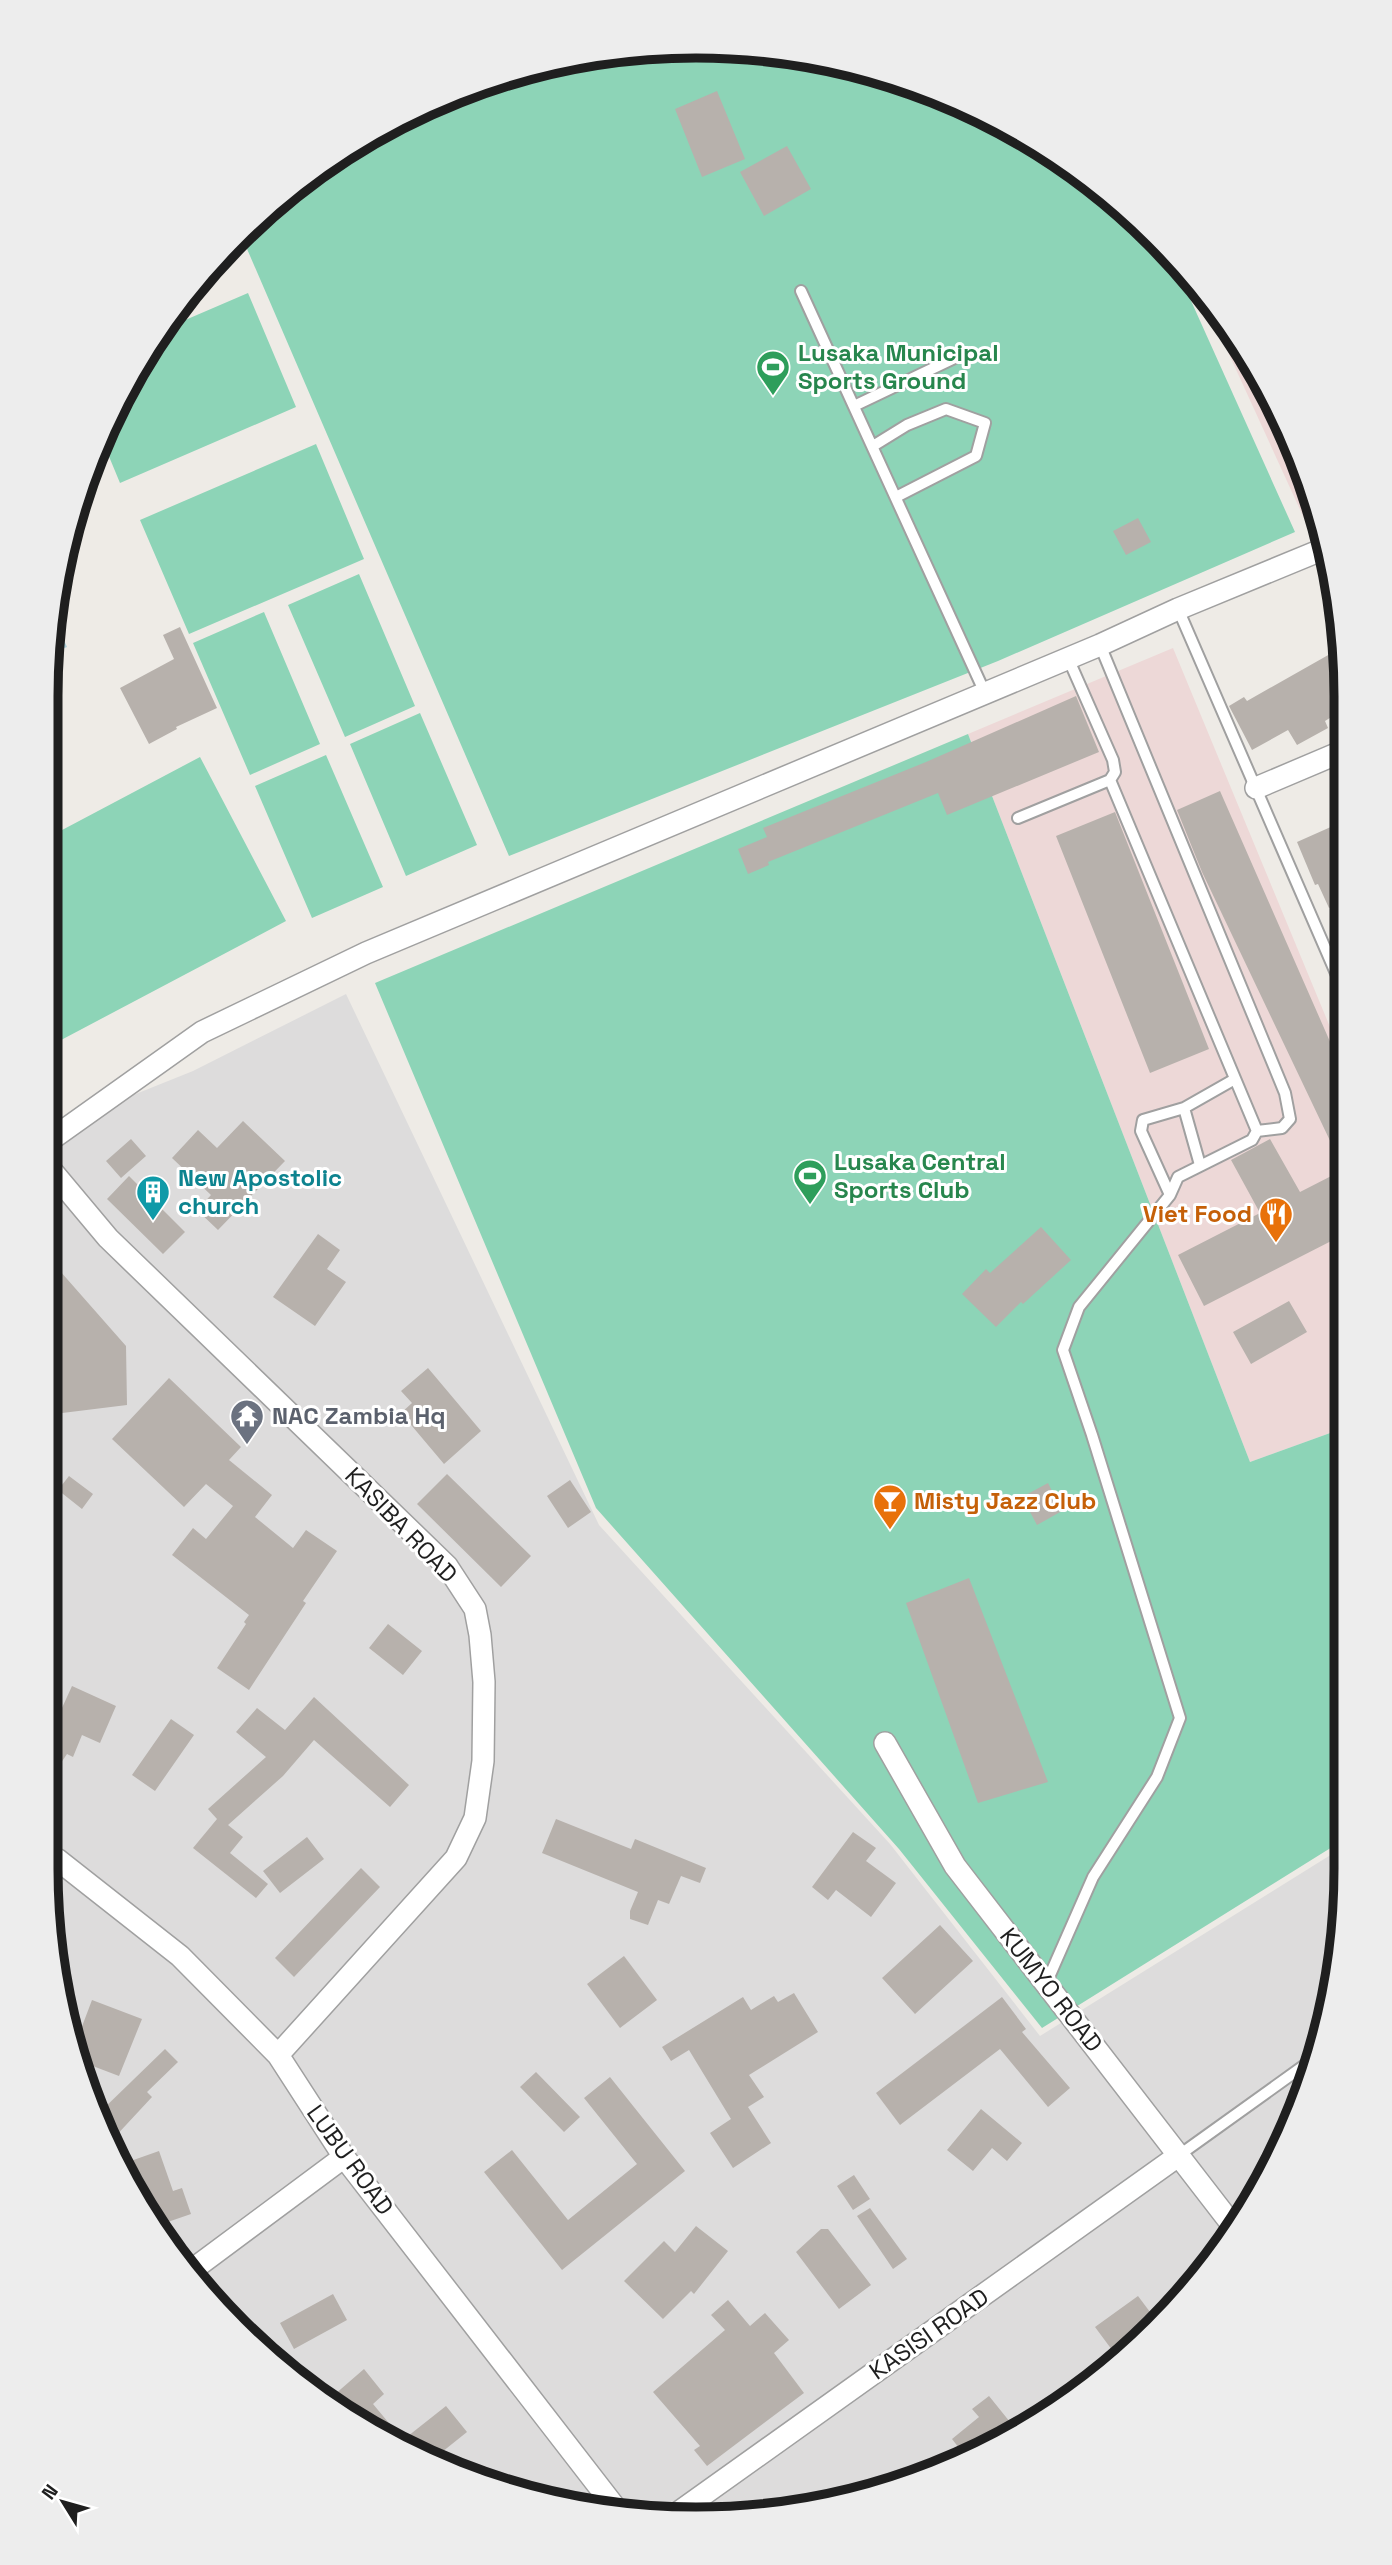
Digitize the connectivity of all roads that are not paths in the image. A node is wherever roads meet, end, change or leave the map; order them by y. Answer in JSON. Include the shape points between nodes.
{"nodes":[{"id":1,"x":801,"y":291,"type":"dead end"},
{"id":2,"x":963,"y":354,"type":"dead end"},
{"id":3,"x":854,"y":406,"type":"junction"},
{"id":4,"x":873,"y":446,"type":"junction"},
{"id":5,"x":896,"y":497,"type":"junction"},
{"id":6,"x":1318,"y":551,"type":"edge"},
{"id":7,"x":1178,"y":609,"type":"junction"},
{"id":8,"x":1100,"y":645,"type":"junction"},
{"id":9,"x":1068,"y":658,"type":"junction"},
{"id":10,"x":985,"y":693,"type":"junction"},
{"id":11,"x":1334,"y":755,"type":"edge"},
{"id":12,"x":1110,"y":780,"type":"junction"},
{"id":13,"x":1256,"y":788,"type":"junction"},
{"id":14,"x":1017,"y":818,"type":"dead end"},
{"id":15,"x":1334,"y":968,"type":"edge"},
{"id":16,"x":1235,"y":1079,"type":"junction"},
{"id":17,"x":1184,"y":1108,"type":"junction"},
{"id":18,"x":1257,"y":1131,"type":"junction"},
{"id":19,"x":58,"y":1134,"type":"edge"},
{"id":20,"x":1200,"y":1165,"type":"junction"},
{"id":21,"x":58,"y":1178,"type":"edge"},
{"id":22,"x":1170,"y":1195,"type":"junction"},
{"id":23,"x":885,"y":1743,"type":"dead end"},
{"id":24,"x":58,"y":1860,"type":"edge"},
{"id":25,"x":1046,"y":1984,"type":"junction"},
{"id":26,"x":278,"y":2055,"type":"junction"},
{"id":27,"x":1302,"y":2067,"type":"edge"},
{"id":28,"x":1178,"y":2156,"type":"junction"},
{"id":29,"x":344,"y":2157,"type":"junction"},
{"id":30,"x":1229,"y":2221,"type":"edge"},
{"id":31,"x":197,"y":2266,"type":"edge"},
{"id":32,"x":611,"y":2502,"type":"edge"},
{"id":33,"x":685,"y":2507,"type":"edge"}],
"edges":[{"from":1,"to":3,"type":"lane"},
{"from":2,"to":3,"type":"lane"},
{"from":3,"to":4,"type":"lane"},
{"from":4,"to":5,"type":"lane"},
{"from":4,"to":5,"type":"lane","via":[[946,409],[985,423],[976,456]]},
{"from":5,"to":10,"type":"lane"},
{"from":6,"to":7,"type":"street"},
{"from":7,"to":8,"type":"street"},
{"from":7,"to":13,"type":"lane"},
{"from":8,"to":9,"type":"street"},
{"from":8,"to":18,"type":"lane","via":[[1284,1093],[1290,1119],[1282,1128]]},
{"from":9,"to":10,"type":"street"},
{"from":9,"to":12,"type":"lane","via":[[1113,760],[1115,772]]},
{"from":10,"to":19,"type":"street","via":[[366,953],[202,1032]]},
{"from":11,"to":13,"type":"street"},
{"from":12,"to":14,"type":"lane"},
{"from":12,"to":16,"type":"lane"},
{"from":13,"to":15,"type":"lane"},
{"from":16,"to":17,"type":"lane"},
{"from":16,"to":18,"type":"lane"},
{"from":17,"to":20,"type":"lane"},
{"from":17,"to":22,"type":"lane","via":[[1143,1120],[1140,1125]]},
{"from":18,"to":20,"type":"lane","via":[[1252,1140]]},
{"from":20,"to":22,"type":"lane","via":[[1178,1177]]},
{"from":21,"to":26,"type":"street","name":"KASIBA ROAD","via":[[108,1238],[447,1566],[475,1609],[484,1682],[483,1761],[475,1818],[456,1858]]},
{"from":22,"to":25,"type":"lane","via":[[1079,1307],[1063,1350],[1180,1718],[1157,1777],[1093,1877]]},
{"from":23,"to":25,"type":"street","name":"KUMYO ROAD","via":[[956,1866]]},
{"from":24,"to":26,"type":"street","name":"LUBU ROAD","via":[[180,1956]]},
{"from":25,"to":28,"type":"street","name":"KUMYO ROAD"},
{"from":26,"to":29,"type":"street","name":"LUBU ROAD"},
{"from":27,"to":28,"type":"lane"},
{"from":28,"to":30,"type":"street","name":"KUMYO ROAD"},
{"from":28,"to":33,"type":"street","name":"KASISI ROAD"},
{"from":29,"to":31,"type":"street"},
{"from":29,"to":32,"type":"street","name":"LUBU ROAD"}]}
